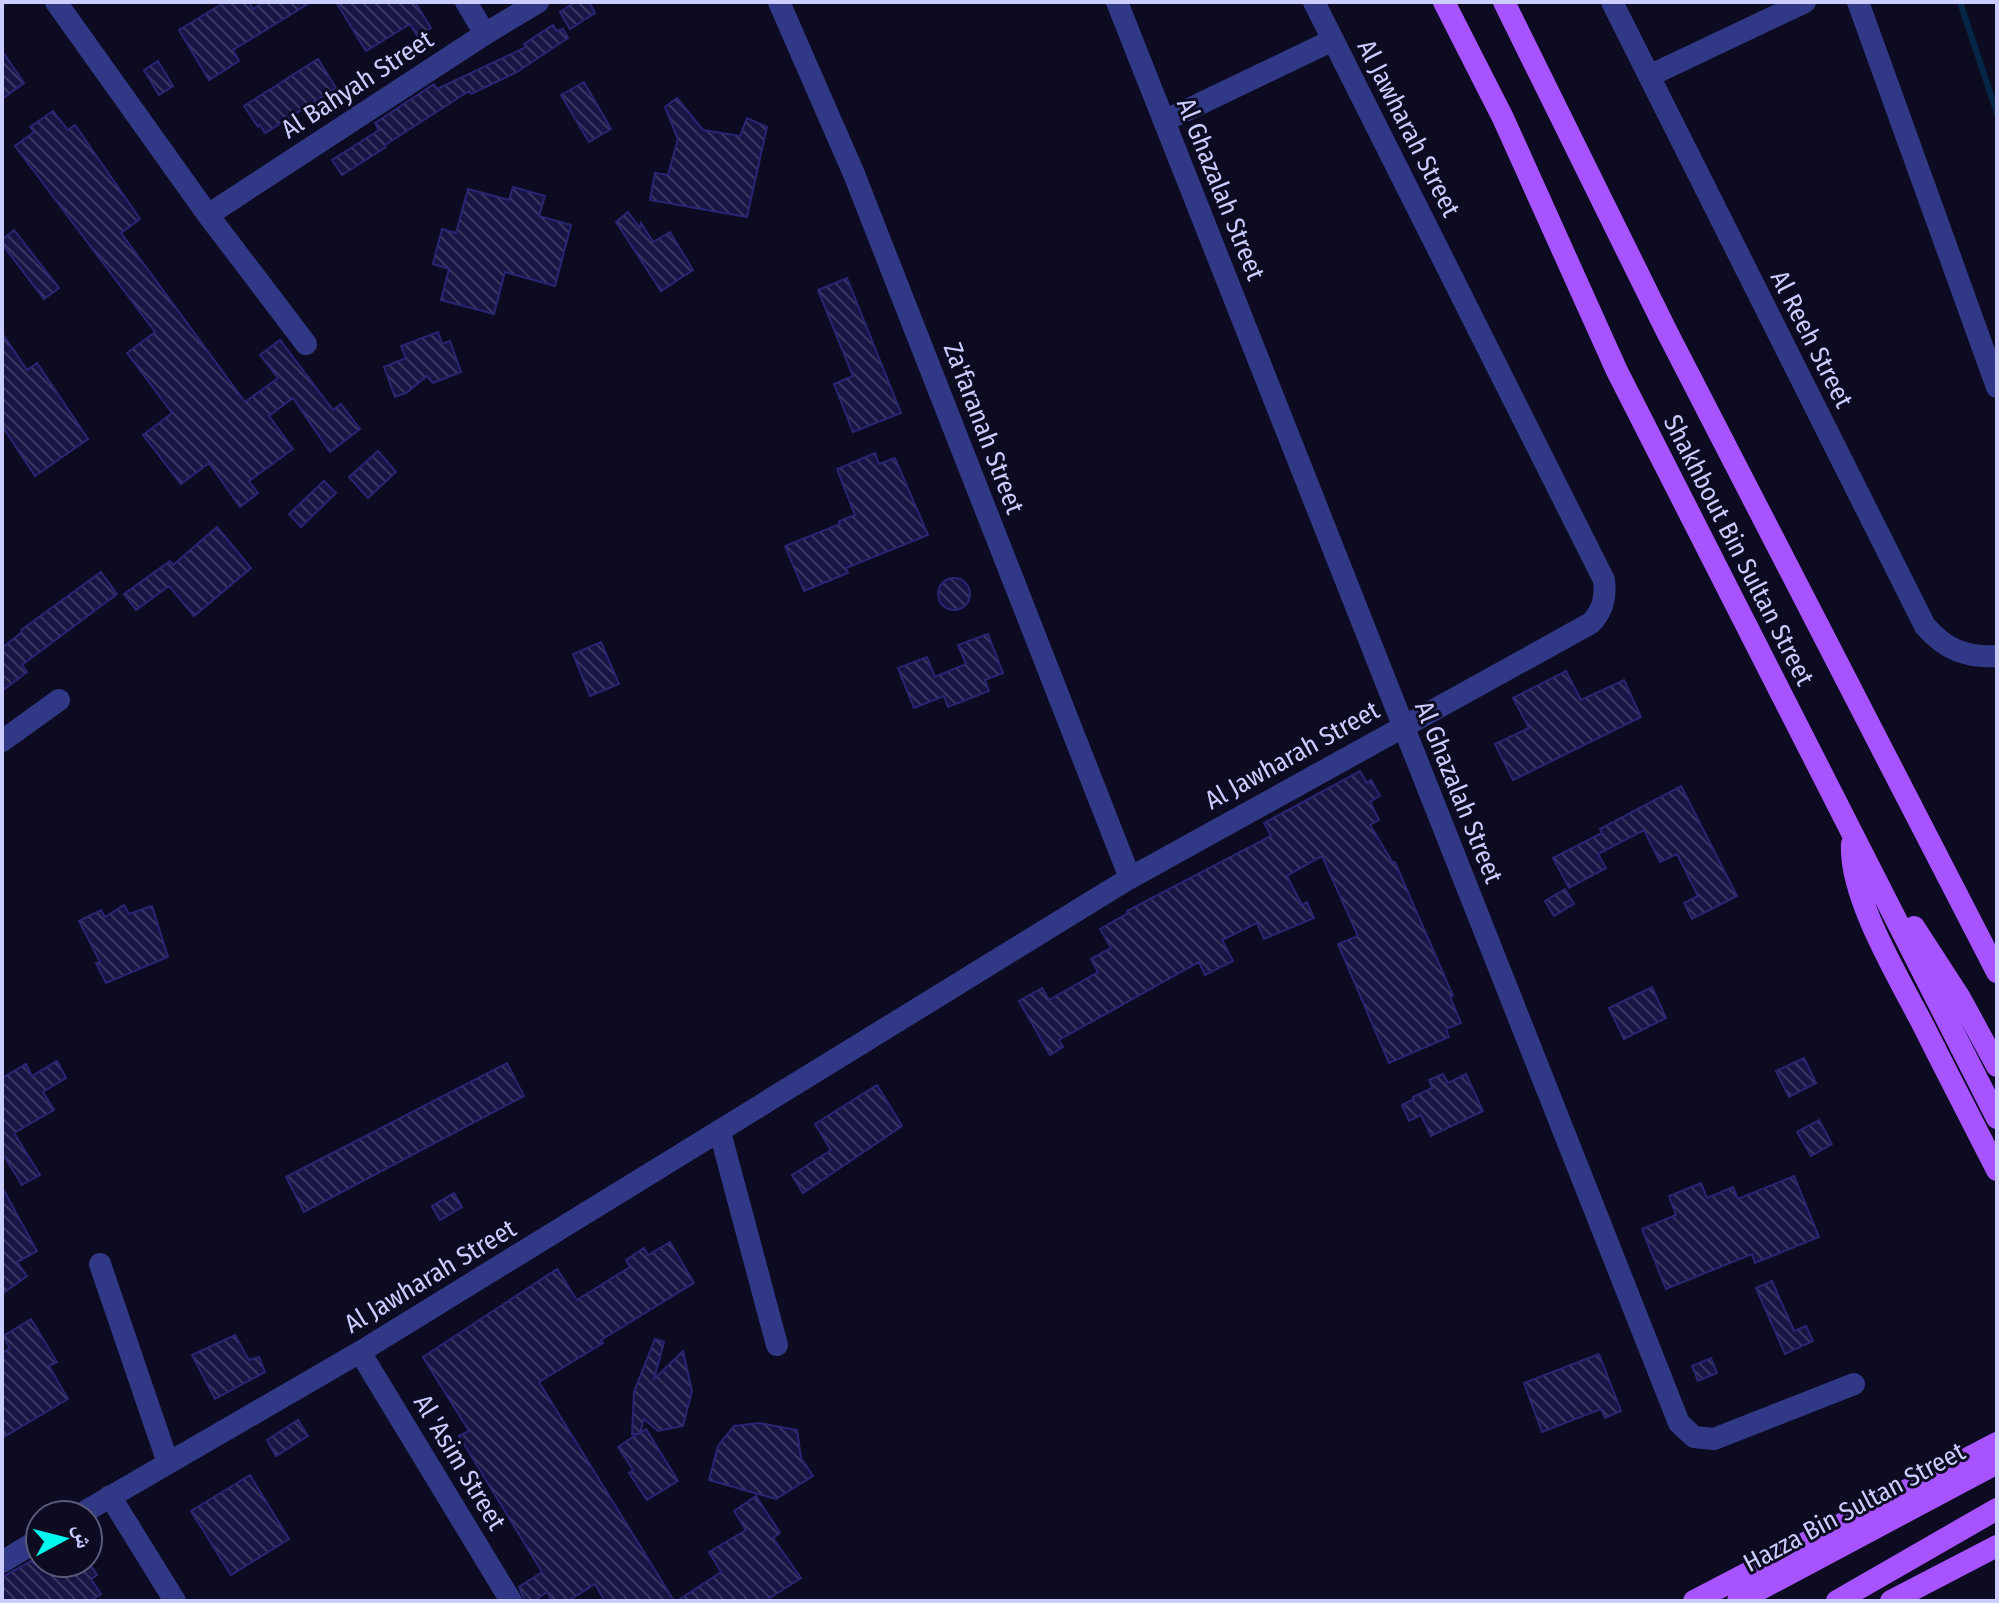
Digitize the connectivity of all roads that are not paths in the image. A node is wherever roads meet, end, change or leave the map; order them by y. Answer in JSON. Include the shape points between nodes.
{"nodes":[{"id":1,"x":56,"y":2,"type":"edge"},
{"id":2,"x":466,"y":2,"type":"edge"},
{"id":3,"x":538,"y":2,"type":"edge"},
{"id":4,"x":779,"y":2,"type":"edge"},
{"id":5,"x":1117,"y":2,"type":"edge"},
{"id":6,"x":1314,"y":2,"type":"edge"},
{"id":7,"x":1444,"y":2,"type":"edge"},
{"id":8,"x":1504,"y":2,"type":"edge"},
{"id":9,"x":1612,"y":2,"type":"edge"},
{"id":10,"x":1805,"y":2,"type":"edge"},
{"id":11,"x":1858,"y":2,"type":"edge"},
{"id":12,"x":485,"y":34,"type":"junction"},
{"id":13,"x":1333,"y":40,"type":"junction"},
{"id":14,"x":1649,"y":76,"type":"junction"},
{"id":15,"x":1164,"y":121,"type":"junction"},
{"id":16,"x":208,"y":215,"type":"junction"},
{"id":17,"x":306,"y":344,"type":"dead end"},
{"id":18,"x":1997,"y":387,"type":"edge"},
{"id":19,"x":1997,"y":656,"type":"edge"},
{"id":20,"x":59,"y":700,"type":"dead end"},
{"id":21,"x":1403,"y":726,"type":"junction"},
{"id":22,"x":2,"y":741,"type":"edge"},
{"id":23,"x":1852,"y":835,"type":"junction"},
{"id":24,"x":1130,"y":878,"type":"junction"},
{"id":25,"x":1875,"y":880,"type":"junction"},
{"id":26,"x":1997,"y":972,"type":"edge"},
{"id":27,"x":1997,"y":1066,"type":"edge"},
{"id":28,"x":1997,"y":1118,"type":"edge"},
{"id":29,"x":720,"y":1132,"type":"junction"},
{"id":30,"x":1997,"y":1170,"type":"edge"},
{"id":31,"x":100,"y":1264,"type":"dead end"},
{"id":32,"x":777,"y":1345,"type":"dead end"},
{"id":33,"x":360,"y":1352,"type":"junction"},
{"id":34,"x":1854,"y":1384,"type":"dead end"},
{"id":35,"x":1997,"y":1443,"type":"edge"},
{"id":36,"x":168,"y":1463,"type":"junction"},
{"id":37,"x":1997,"y":1463,"type":"edge"},
{"id":38,"x":110,"y":1496,"type":"junction"},
{"id":39,"x":104,"y":1500,"type":"edge"},
{"id":40,"x":1997,"y":1509,"type":"edge"},
{"id":41,"x":1996,"y":1546,"type":"edge"},
{"id":42,"x":24,"y":1549,"type":"edge"},
{"id":43,"x":2,"y":1562,"type":"edge"},
{"id":44,"x":175,"y":1601,"type":"edge"},
{"id":45,"x":511,"y":1601,"type":"edge"},
{"id":46,"x":1694,"y":1601,"type":"edge"},
{"id":47,"x":1738,"y":1601,"type":"edge"},
{"id":48,"x":1837,"y":1601,"type":"edge"},
{"id":49,"x":1891,"y":1601,"type":"edge"}],
"edges":[{"from":1,"to":16,"type":"street"},
{"from":2,"to":12,"type":"street"},
{"from":3,"to":12,"type":"street","name":"Al Bahyah Street"},
{"from":4,"to":24,"type":"street","name":"Za'faranah Street","via":[[854,174]]},
{"from":5,"to":15,"type":"street","name":"Al Ghazalah Street"},
{"from":6,"to":13,"type":"street","name":"Al Jawharah Street"},
{"from":7,"to":23,"type":"main road","name":"Shakhbout Bin Sultan Street","via":[[1503,118],[1617,371]]},
{"from":8,"to":26,"type":"main road","name":"Shakhbout Bin Sultan Street","via":[[1674,346]]},
{"from":9,"to":14,"type":"street","name":"Al Reeh Street"},
{"from":10,"to":14,"type":"street"},
{"from":11,"to":18,"type":"street"},
{"from":12,"to":16,"type":"street","name":"Al Bahyah Street"},
{"from":13,"to":15,"type":"street"},
{"from":13,"to":21,"type":"street","name":"Al Jawharah Street","via":[[1604,580],[1604,604],[1591,623]]},
{"from":14,"to":19,"type":"street","name":"Al Reeh Street","via":[[1925,626],[1957,652]]},
{"from":15,"to":21,"type":"street","name":"Al Ghazalah Street"},
{"from":16,"to":17,"type":"street"},
{"from":20,"to":22,"type":"street"},
{"from":21,"to":24,"type":"street","name":"Al Jawharah Street"},
{"from":21,"to":34,"type":"street","name":"Al Ghazalah Street","via":[[1679,1423],[1694,1437],[1714,1439]]},
{"from":23,"to":25,"type":"main road","name":"Shakhbout Bin Sultan Street"},
{"from":23,"to":30,"type":"main road","via":[[1852,865],[1861,896]]},
{"from":24,"to":29,"type":"street","name":"Al Jawharah Street"},
{"from":25,"to":27,"type":"main road","via":[[1921,937]]},
{"from":25,"to":28,"type":"main road","name":"Shakhbout Bin Sultan Street"},
{"from":29,"to":32,"type":"street"},
{"from":29,"to":33,"type":"street","name":"Al Jawharah Street"},
{"from":31,"to":36,"type":"street"},
{"from":33,"to":36,"type":"street","name":"Al Jawharah Street"},
{"from":33,"to":45,"type":"street","name":"Al 'Asim Street"},
{"from":35,"to":46,"type":"main road"},
{"from":36,"to":38,"type":"street","name":"Al Jawharah Street"},
{"from":37,"to":47,"type":"main road","name":"Hazza Bin Sultan Street"},
{"from":38,"to":39,"type":"street","name":"Al Jawharah Street"},
{"from":38,"to":44,"type":"street"},
{"from":40,"to":48,"type":"main road"},
{"from":41,"to":49,"type":"main road"},
{"from":42,"to":43,"type":"street"}]}
